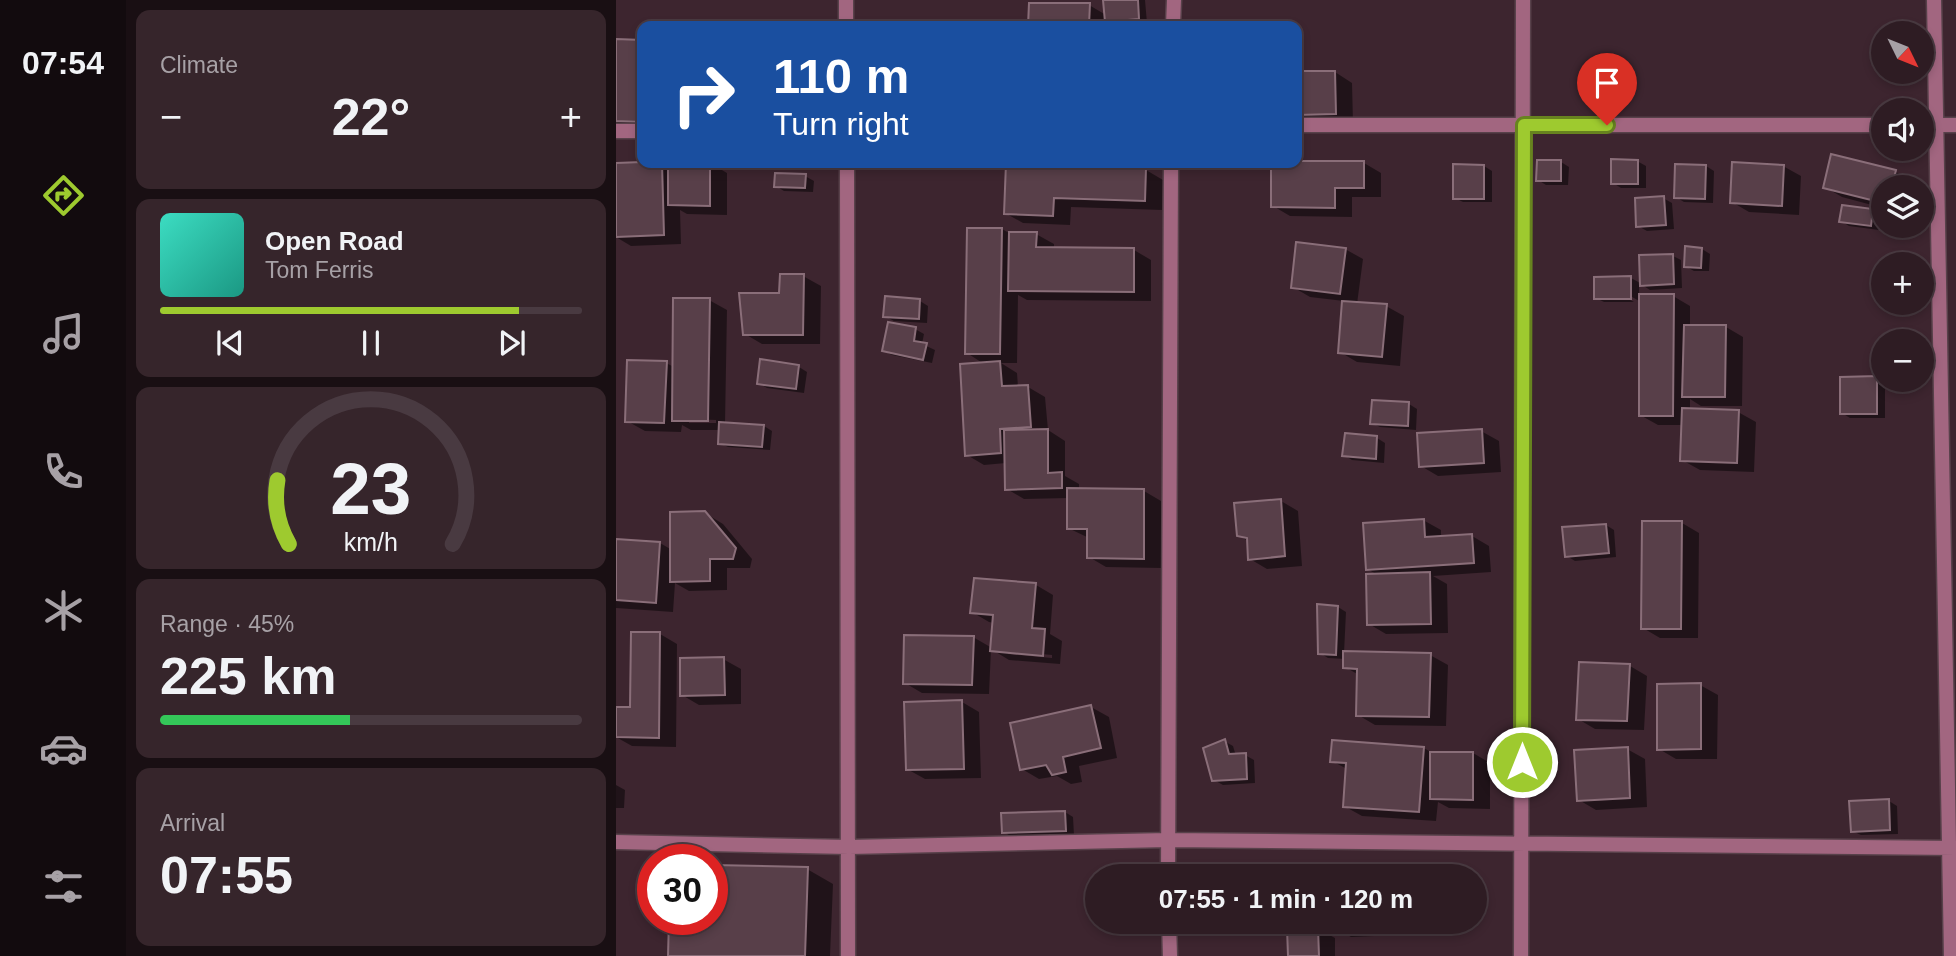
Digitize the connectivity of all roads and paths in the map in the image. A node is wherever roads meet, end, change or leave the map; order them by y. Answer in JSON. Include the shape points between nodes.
{"nodes":[{"id":1,"x":846,"y":0,"type":"edge"},
{"id":2,"x":1174,"y":0,"type":"edge"},
{"id":3,"x":1523,"y":0,"type":"edge"},
{"id":4,"x":1934,"y":0,"type":"edge"},
{"id":5,"x":846,"y":21,"type":"edge"},
{"id":6,"x":1173,"y":21,"type":"edge"},
{"id":7,"x":1930,"y":98,"type":"edge"},
{"id":8,"x":1302,"y":125,"type":"edge"},
{"id":9,"x":1524,"y":125,"type":"junction"},
{"id":10,"x":1871,"y":125,"type":"edge"},
{"id":11,"x":1934,"y":125,"type":"edge"},
{"id":12,"x":1956,"y":125,"type":"edge"},
{"id":13,"x":616,"y":131,"type":"edge"},
{"id":14,"x":637,"y":131,"type":"edge"},
{"id":15,"x":1930,"y":161,"type":"edge"},
{"id":16,"x":847,"y":168,"type":"edge"},
{"id":17,"x":1171,"y":168,"type":"edge"},
{"id":18,"x":1168,"y":840,"type":"junction"},
{"id":19,"x":616,"y":842,"type":"edge"},
{"id":20,"x":1522,"y":845,"type":"junction"},
{"id":21,"x":849,"y":847,"type":"junction"},
{"id":22,"x":1952,"y":848,"type":"edge"},
{"id":23,"x":1168,"y":864,"type":"edge"},
{"id":24,"x":1169,"y":934,"type":"edge"},
{"id":25,"x":848,"y":956,"type":"edge"},
{"id":26,"x":1170,"y":956,"type":"edge"},
{"id":27,"x":1521,"y":956,"type":"edge"},
{"id":28,"x":1951,"y":956,"type":"edge"}],
"edges":[{"from":1,"to":5,"type":"street"},
{"from":2,"to":6,"type":"street"},
{"from":3,"to":9,"type":"street"},
{"from":4,"to":7,"type":"street"},
{"from":8,"to":9,"type":"street"},
{"from":9,"to":10,"type":"street"},
{"from":9,"to":20,"type":"street"},
{"from":11,"to":12,"type":"street"},
{"from":13,"to":14,"type":"street"},
{"from":15,"to":22,"type":"street"},
{"from":16,"to":21,"type":"street"},
{"from":17,"to":18,"type":"street"},
{"from":18,"to":20,"type":"street"},
{"from":18,"to":21,"type":"street"},
{"from":18,"to":23,"type":"street"},
{"from":19,"to":21,"type":"street"},
{"from":20,"to":22,"type":"street"},
{"from":20,"to":27,"type":"street"},
{"from":21,"to":25,"type":"street"},
{"from":22,"to":28,"type":"street"},
{"from":24,"to":26,"type":"street"}]}
